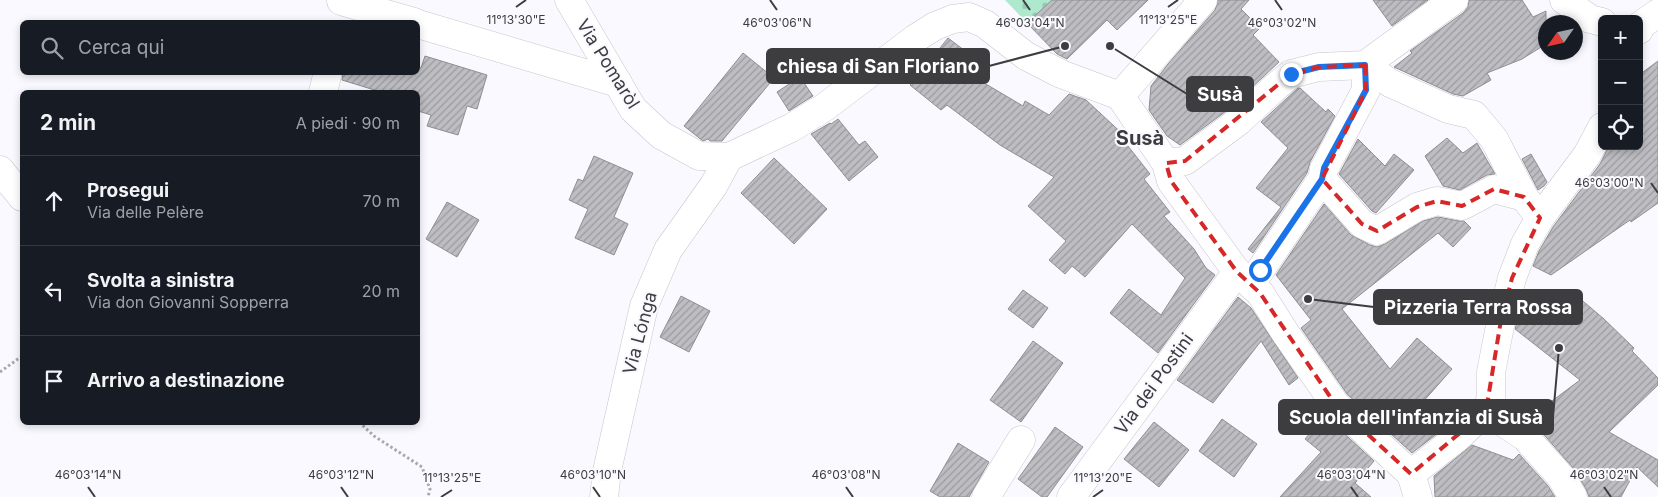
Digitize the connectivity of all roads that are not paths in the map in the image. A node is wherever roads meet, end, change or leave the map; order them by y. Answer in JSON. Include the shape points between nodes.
{"nodes":[{"id":1,"x":569,"y":0,"type":"edge"},
{"id":2,"x":1203,"y":0,"type":"edge"},
{"id":3,"x":1454,"y":0,"type":"edge"},
{"id":4,"x":1564,"y":0,"type":"edge"},
{"id":5,"x":340,"y":8,"type":"edge"},
{"id":6,"x":403,"y":20,"type":"edge"},
{"id":7,"x":1598,"y":21,"type":"edge"},
{"id":8,"x":420,"y":25,"type":"edge"},
{"id":9,"x":1365,"y":65,"type":"junction"},
{"id":10,"x":327,"y":75,"type":"edge"},
{"id":11,"x":618,"y":83,"type":"junction"},
{"id":12,"x":324,"y":90,"type":"edge"},
{"id":13,"x":1120,"y":96,"type":"junction"},
{"id":14,"x":1598,"y":134,"type":"edge"},
{"id":15,"x":729,"y":157,"type":"junction"},
{"id":16,"x":1166,"y":163,"type":"junction"},
{"id":17,"x":0,"y":170,"type":"edge"},
{"id":18,"x":1322,"y":179,"type":"junction"},
{"id":19,"x":20,"y":195,"type":"edge"},
{"id":20,"x":1532,"y":208,"type":"junction"},
{"id":21,"x":1244,"y":278,"type":"junction"},
{"id":22,"x":1486,"y":411,"type":"junction"},
{"id":23,"x":1021,"y":440,"type":"dead end"},
{"id":24,"x":1415,"y":485,"type":"edge"},
{"id":25,"x":604,"y":497,"type":"edge"},
{"id":26,"x":986,"y":497,"type":"edge"},
{"id":27,"x":1072,"y":497,"type":"edge"},
{"id":28,"x":1572,"y":497,"type":"edge"}],
"edges":[{"from":1,"to":11,"type":"street","name":"Via Pomaròl"},
{"from":2,"to":13,"type":"street"},
{"from":3,"to":9,"type":"street"},
{"from":4,"to":7,"type":"street","via":[[1590,19]]},
{"from":5,"to":6,"type":"street"},
{"from":8,"to":11,"type":"street"},
{"from":9,"to":16,"type":"street","via":[[1319,67],[1291,74],[1239,121],[1186,161]]},
{"from":9,"to":18,"type":"street","name":"Via dei Postini","via":[[1366,90],[1324,168]]},
{"from":9,"to":20,"type":"street","via":[[1390,83],[1448,109],[1474,114],[1494,138]]},
{"from":10,"to":12,"type":"street"},
{"from":11,"to":15,"type":"street","name":"Via Pomaròl","via":[[633,109],[661,135],[699,156]]},
{"from":13,"to":15,"type":"street","name":"Via Pomaròl","via":[[1061,74],[1026,56],[985,24],[968,17],[954,19],[916,38],[825,107],[791,128]]},
{"from":13,"to":16,"type":"street"},
{"from":14,"to":20,"type":"street","via":[[1587,155]]},
{"from":15,"to":25,"type":"street","name":"Via Lónga","via":[[714,185],[668,250],[644,306],[606,471]]},
{"from":16,"to":21,"type":"street","via":[[1171,181]]},
{"from":17,"to":19,"type":"street"},
{"from":18,"to":20,"type":"street","via":[[1362,224],[1377,231],[1417,206],[1437,201],[1462,206],[1494,189]]},
{"from":18,"to":21,"type":"street","name":"Via dei Postini"},
{"from":20,"to":22,"type":"street","via":[[1525,244],[1512,278],[1500,326],[1491,372],[1492,398]]},
{"from":21,"to":24,"type":"street","via":[[1260,293],[1335,404]]},
{"from":21,"to":27,"type":"street","name":"Via dei Postini"},
{"from":22,"to":24,"type":"street","via":[[1458,436]]},
{"from":22,"to":28,"type":"street","via":[[1525,437],[1561,477]]},
{"from":23,"to":26,"type":"street"}]}
